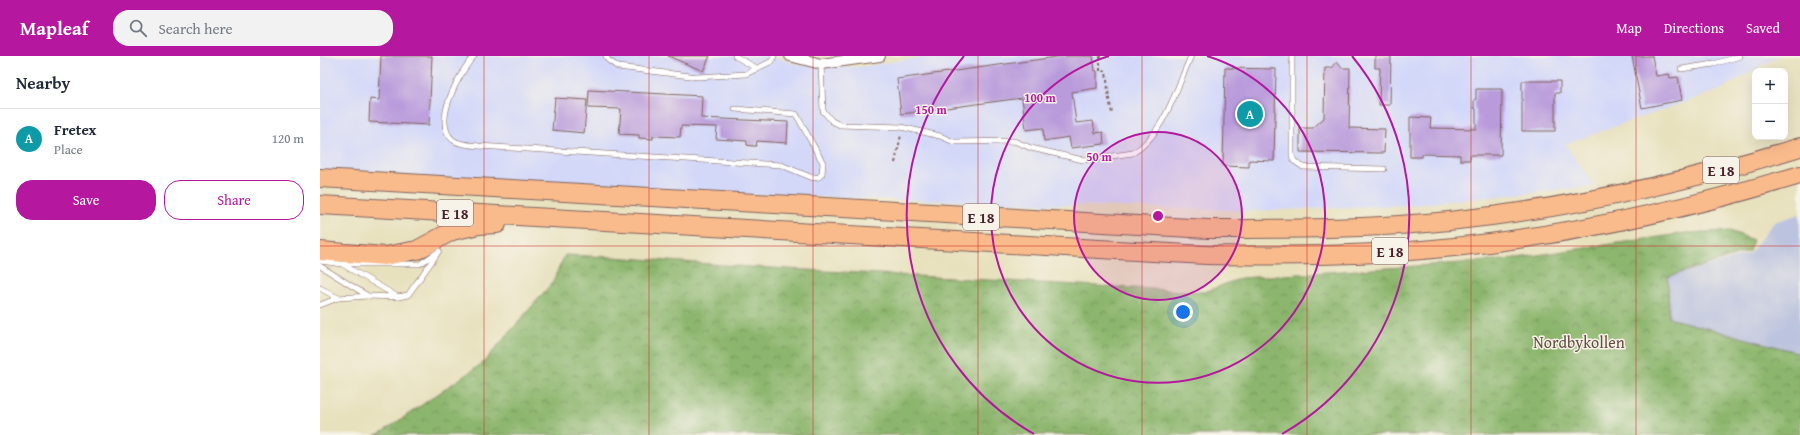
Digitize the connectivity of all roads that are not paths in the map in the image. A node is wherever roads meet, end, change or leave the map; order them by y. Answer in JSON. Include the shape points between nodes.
{"nodes":[{"id":1,"x":474,"y":56,"type":"edge"},
{"id":2,"x":606,"y":56,"type":"edge"},
{"id":3,"x":735,"y":56,"type":"edge"},
{"id":4,"x":774,"y":56,"type":"edge"},
{"id":5,"x":790,"y":56,"type":"edge"},
{"id":6,"x":880,"y":56,"type":"edge"},
{"id":7,"x":1191,"y":56,"type":"edge"},
{"id":8,"x":1292,"y":56,"type":"edge"},
{"id":9,"x":1740,"y":56,"type":"edge"},
{"id":10,"x":821,"y":64,"type":"junction"},
{"id":11,"x":758,"y":69,"type":"junction"},
{"id":12,"x":1681,"y":69,"type":"dead end"},
{"id":13,"x":735,"y":109,"type":"dead end"},
{"id":14,"x":1800,"y":146,"type":"edge"},
{"id":15,"x":1384,"y":169,"type":"dead end"},
{"id":16,"x":1800,"y":175,"type":"edge"},
{"id":17,"x":320,"y":178,"type":"edge"},
{"id":18,"x":320,"y":205,"type":"edge"},
{"id":19,"x":591,"y":220,"type":"junction"},
{"id":20,"x":452,"y":231,"type":"junction"},
{"id":21,"x":320,"y":251,"type":"edge"},
{"id":22,"x":439,"y":251,"type":"junction"},
{"id":23,"x":320,"y":261,"type":"edge"},
{"id":24,"x":342,"y":264,"type":"junction"},
{"id":25,"x":320,"y":266,"type":"edge"},
{"id":26,"x":320,"y":288,"type":"edge"},
{"id":27,"x":368,"y":296,"type":"junction"},
{"id":28,"x":398,"y":297,"type":"junction"},
{"id":29,"x":338,"y":298,"type":"junction"},
{"id":30,"x":320,"y":305,"type":"edge"}],
"edges":[{"from":1,"to":13,"type":"lane","via":[[457,81],[446,113],[447,133],[458,143],[781,165],[813,178],[822,174],[823,163],[796,114]]},
{"from":2,"to":11,"type":"lane","via":[[618,67],[698,77],[746,74]]},
{"from":3,"to":11,"type":"lane"},
{"from":4,"to":11,"type":"lane","via":[[772,61]]},
{"from":5,"to":10,"type":"street"},
{"from":6,"to":10,"type":"street"},
{"from":7,"to":10,"type":"lane","via":[[1161,124],[1139,149],[1133,153],[1083,160],[1030,148],[1014,141],[954,142],[901,127],[840,125],[823,111]]},
{"from":8,"to":15,"type":"lane","via":[[1294,161],[1302,167]]},
{"from":9,"to":12,"type":"lane","via":[[1714,64]]},
{"from":14,"to":17,"type":"highway","number":"E 18","via":[[1737,166],[1641,190],[1574,203],[1450,221],[1307,229],[1208,229]]},
{"from":16,"to":19,"type":"highway","number":"E 18","via":[[1744,192],[1575,229],[1453,247],[1306,256],[1206,256]]},
{"from":18,"to":19,"type":"highway","number":"E 18"},
{"from":19,"to":20,"type":"highway","via":[[479,225]]},
{"from":20,"to":21,"type":"highway","via":[[417,250],[385,256]]},
{"from":20,"to":22,"type":"lane"},
{"from":22,"to":24,"type":"lane","via":[[420,264]]},
{"from":22,"to":28,"type":"lane","via":[[408,295]]},
{"from":23,"to":24,"type":"lane"},
{"from":24,"to":28,"type":"lane"},
{"from":25,"to":27,"type":"lane"},
{"from":26,"to":29,"type":"lane"},
{"from":27,"to":28,"type":"lane"},
{"from":27,"to":29,"type":"lane"},
{"from":29,"to":30,"type":"lane"}]}
